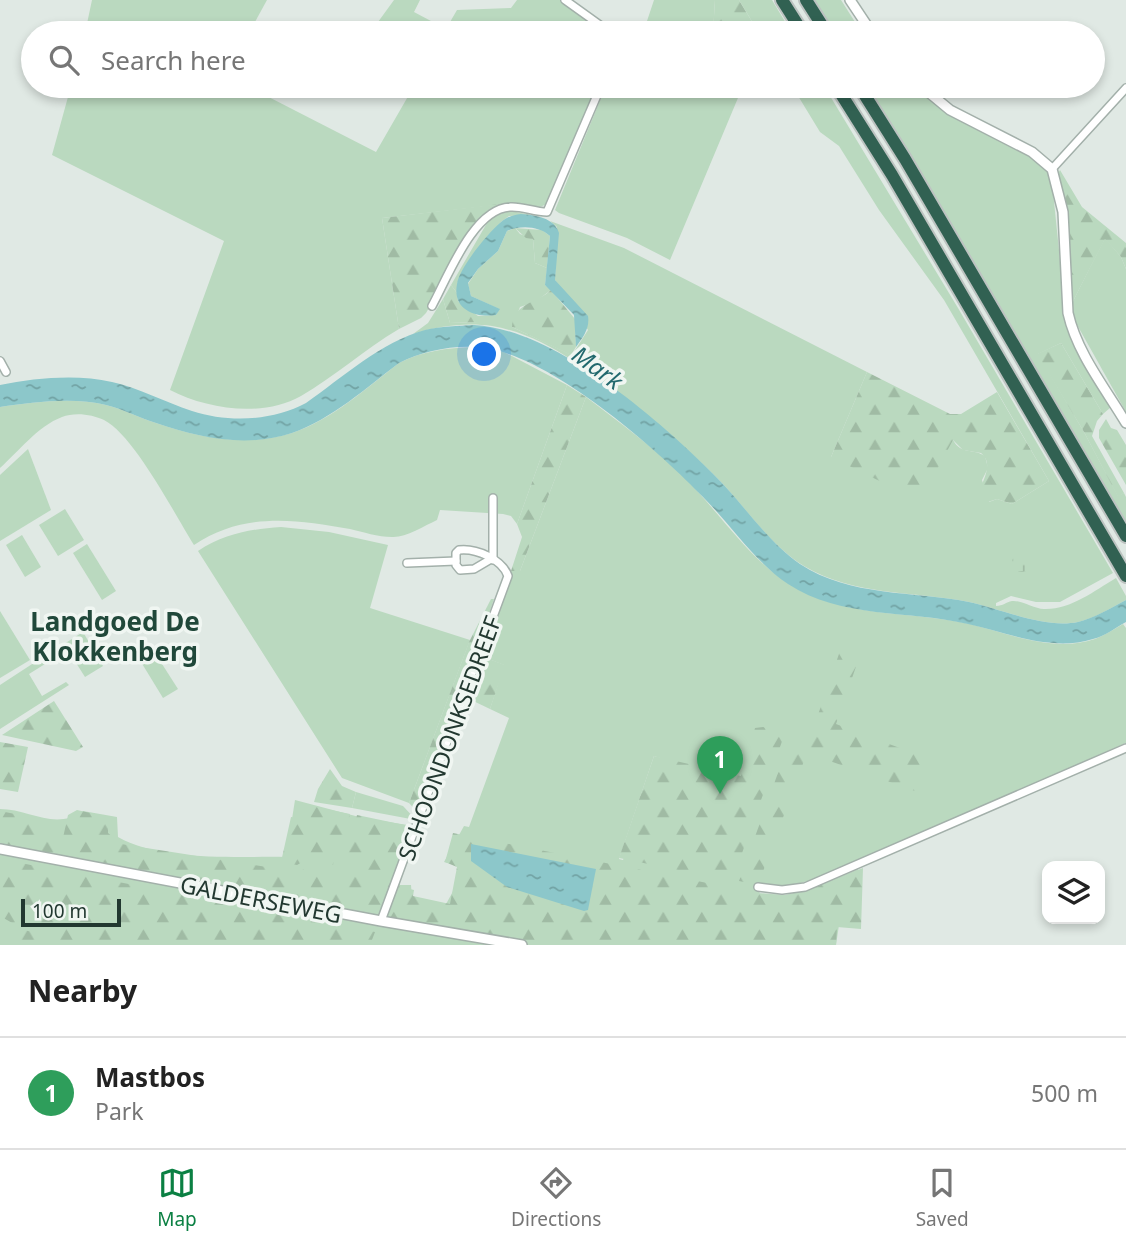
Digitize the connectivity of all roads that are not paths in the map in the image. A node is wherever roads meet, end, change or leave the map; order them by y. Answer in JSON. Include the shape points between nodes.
{"nodes":[{"id":1,"x":565,"y":0,"type":"edge"},
{"id":2,"x":782,"y":0,"type":"edge"},
{"id":3,"x":806,"y":0,"type":"edge"},
{"id":4,"x":850,"y":0,"type":"edge"},
{"id":5,"x":594,"y":21,"type":"edge"},
{"id":6,"x":795,"y":21,"type":"edge"},
{"id":7,"x":819,"y":21,"type":"edge"},
{"id":8,"x":864,"y":21,"type":"edge"},
{"id":9,"x":1126,"y":88,"type":"edge"},
{"id":10,"x":596,"y":98,"type":"edge"},
{"id":11,"x":844,"y":98,"type":"edge"},
{"id":12,"x":867,"y":98,"type":"edge"},
{"id":13,"x":936,"y":98,"type":"edge"},
{"id":14,"x":1052,"y":169,"type":"junction"},
{"id":15,"x":432,"y":306,"type":"dead end"},
{"id":16,"x":0,"y":361,"type":"edge"},
{"id":17,"x":6,"y":372,"type":"dead end"},
{"id":18,"x":1126,"y":423,"type":"edge"},
{"id":19,"x":494,"y":498,"type":"dead end"},
{"id":20,"x":1126,"y":536,"type":"edge"},
{"id":21,"x":492,"y":559,"type":"junction"},
{"id":22,"x":456,"y":561,"type":"junction"},
{"id":23,"x":407,"y":563,"type":"dead end"},
{"id":24,"x":1123,"y":571,"type":"edge"},
{"id":25,"x":1126,"y":748,"type":"edge"},
{"id":26,"x":0,"y":849,"type":"edge"},
{"id":27,"x":758,"y":887,"type":"dead end"},
{"id":28,"x":381,"y":921,"type":"junction"},
{"id":29,"x":522,"y":945,"type":"edge"}],
"edges":[{"from":1,"to":5,"type":"street"},
{"from":2,"to":6,"type":"highway"},
{"from":3,"to":7,"type":"highway"},
{"from":4,"to":8,"type":"street"},
{"from":9,"to":14,"type":"street"},
{"from":10,"to":15,"type":"street","via":[[547,212],[508,207],[491,212],[473,230]]},
{"from":11,"to":24,"type":"highway"},
{"from":12,"to":20,"type":"highway"},
{"from":13,"to":14,"type":"street","via":[[1032,152]]},
{"from":14,"to":18,"type":"street","via":[[1063,212],[1071,327]]},
{"from":16,"to":17,"type":"street"},
{"from":19,"to":21,"type":"street","name":"SCHOONDONKSEDREEF"},
{"from":21,"to":22,"type":"street","via":[[465,571],[457,568]]},
{"from":21,"to":22,"type":"street","via":[[462,549],[457,551]]},
{"from":21,"to":28,"type":"street","name":"SCHOONDONKSEDREEF","via":[[508,576]]},
{"from":22,"to":23,"type":"street"},
{"from":25,"to":27,"type":"street","via":[[805,887]]},
{"from":26,"to":28,"type":"street","name":"GALDERSEWEG"},
{"from":28,"to":29,"type":"street","name":"GALDERSEWEG"}]}
